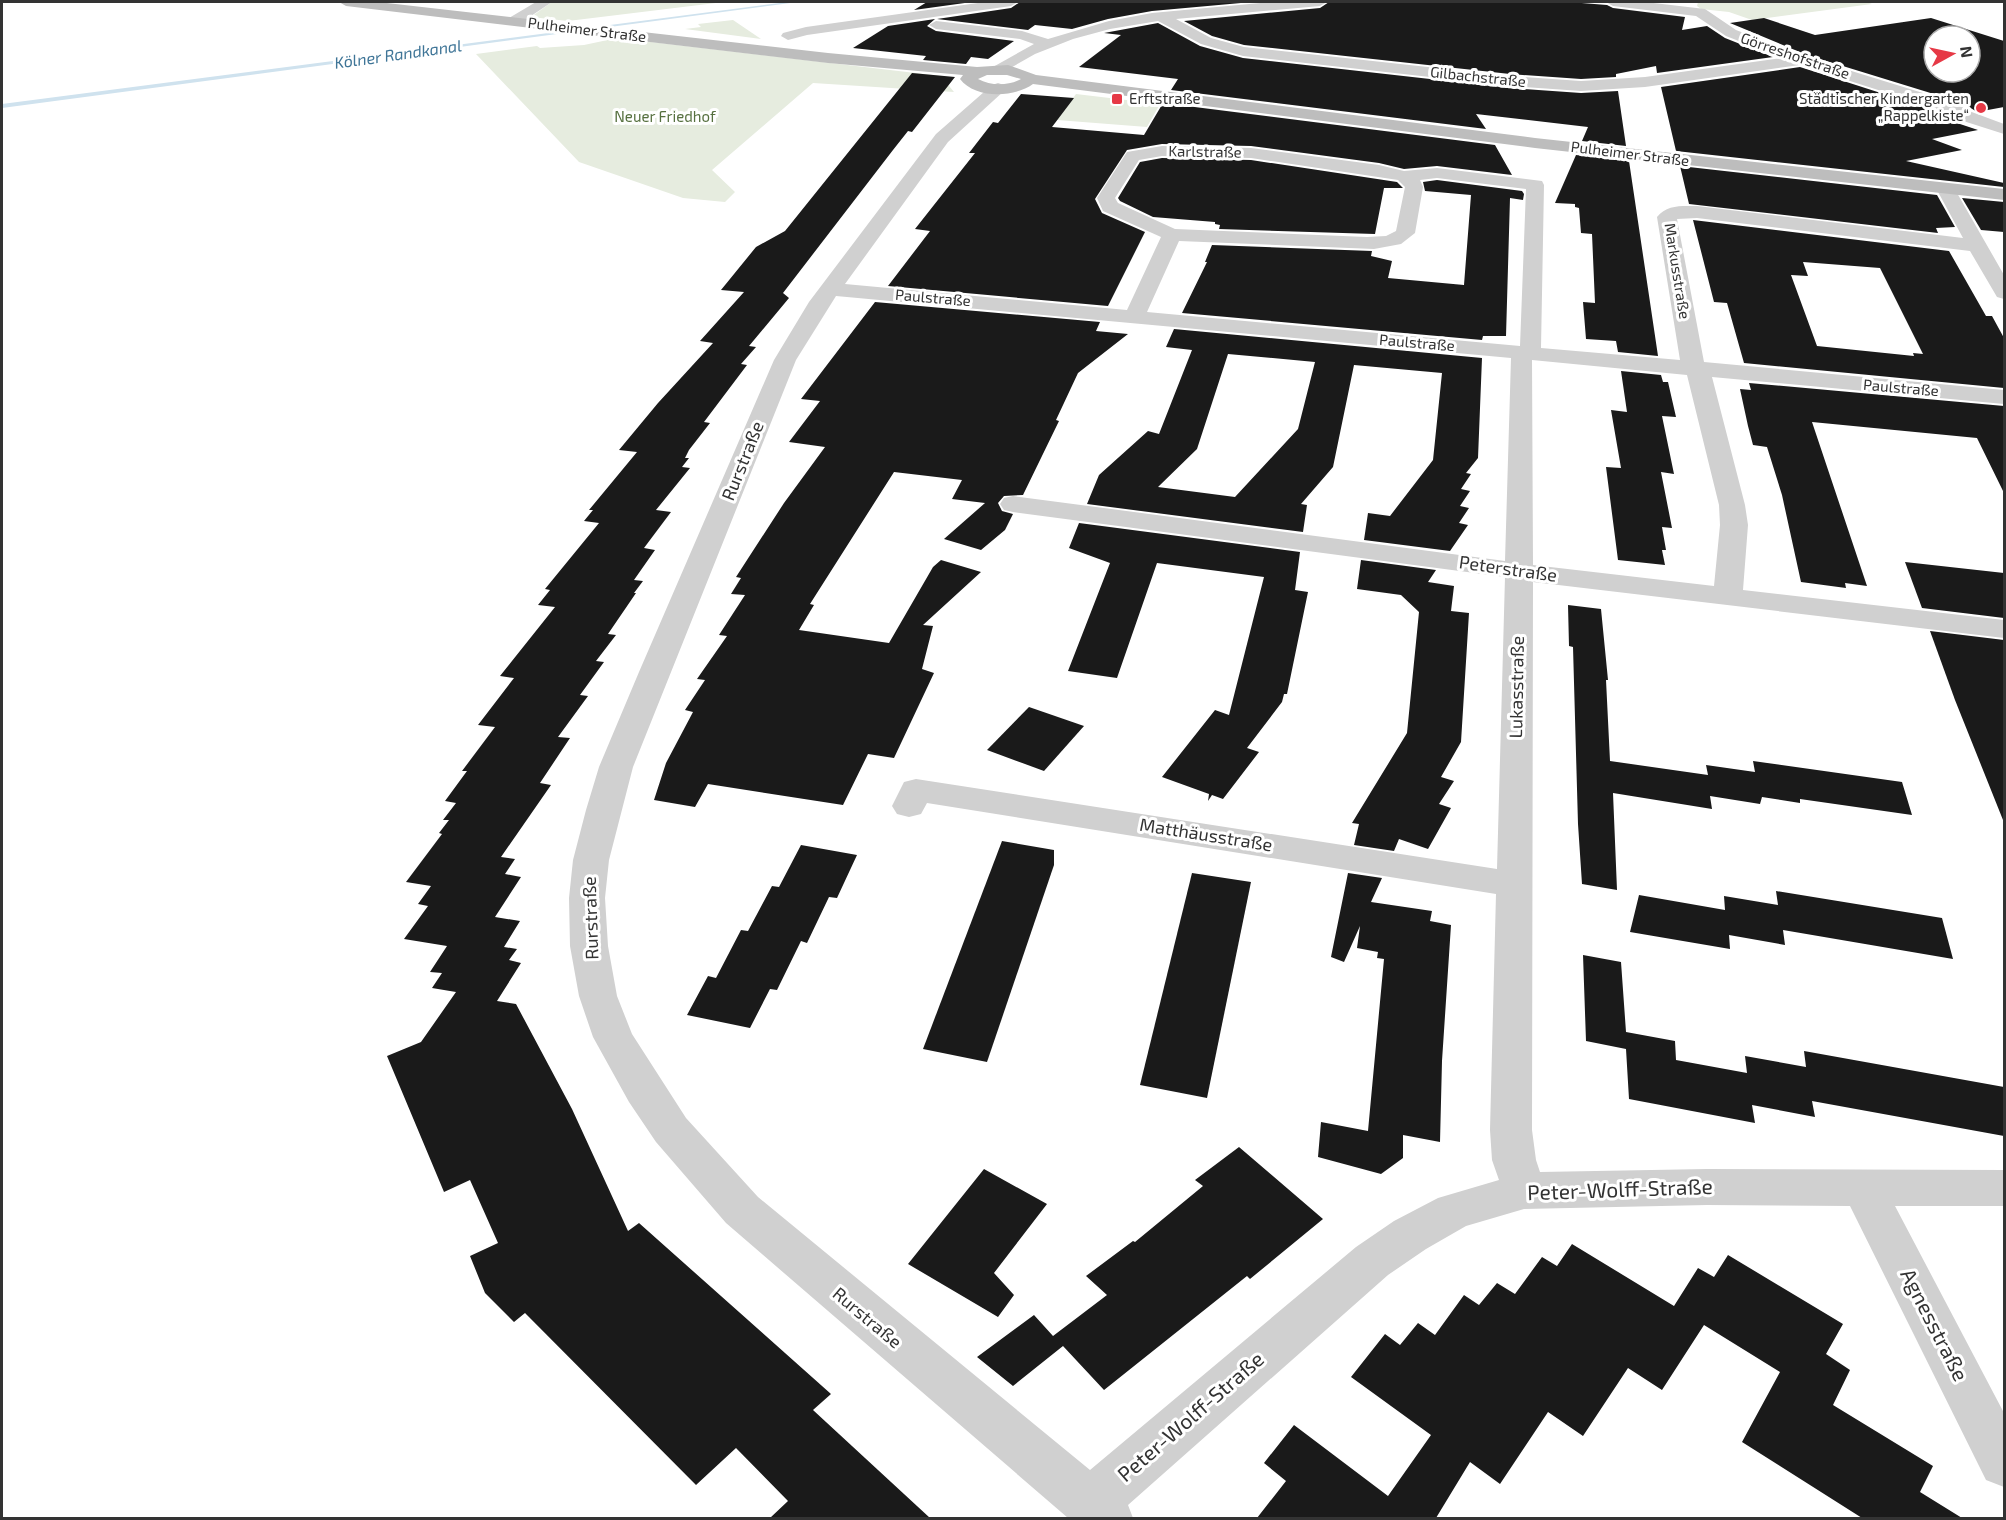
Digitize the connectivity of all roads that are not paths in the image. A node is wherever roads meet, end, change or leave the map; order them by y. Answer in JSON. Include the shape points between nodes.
{"nodes":[{"id":1,"x":346,"y":2,"type":"edge"},
{"id":2,"x":545,"y":2,"type":"edge"},
{"id":3,"x":1011,"y":2,"type":"edge"},
{"id":4,"x":1320,"y":2,"type":"edge"},
{"id":5,"x":1612,"y":2,"type":"edge"},
{"id":6,"x":912,"y":16,"type":"junction"},
{"id":7,"x":1162,"y":17,"type":"junction"},
{"id":8,"x":514,"y":21,"type":"junction"},
{"id":9,"x":788,"y":36,"type":"dead end"},
{"id":10,"x":1049,"y":44,"type":"junction"},
{"id":11,"x":1802,"y":60,"type":"junction"},
{"id":12,"x":998,"y":70,"type":"junction"},
{"id":13,"x":1024,"y":78,"type":"junction"},
{"id":14,"x":974,"y":79,"type":"junction"},
{"id":15,"x":998,"y":88,"type":"junction"},
{"id":16,"x":956,"y":122,"type":"junction"},
{"id":17,"x":2004,"y":129,"type":"edge"},
{"id":18,"x":1404,"y":176,"type":"junction"},
{"id":19,"x":1535,"y":185,"type":"joint"},
{"id":20,"x":1946,"y":190,"type":"junction"},
{"id":21,"x":2004,"y":195,"type":"edge"},
{"id":22,"x":1172,"y":235,"type":"junction"},
{"id":23,"x":1978,"y":246,"type":"junction"},
{"id":24,"x":830,"y":289,"type":"junction"},
{"id":25,"x":2004,"y":293,"type":"edge"},
{"id":26,"x":1134,"y":317,"type":"junction"},
{"id":27,"x":1526,"y":353,"type":"junction"},
{"id":28,"x":1697,"y":369,"type":"junction"},
{"id":29,"x":2004,"y":397,"type":"edge"},
{"id":30,"x":1013,"y":504,"type":"dead end"},
{"id":31,"x":1519,"y":572,"type":"junction"},
{"id":32,"x":1728,"y":595,"type":"junction"},
{"id":33,"x":2004,"y":629,"type":"edge"},
{"id":34,"x":909,"y":806,"type":"dead end"},
{"id":35,"x":1513,"y":884,"type":"junction"},
{"id":36,"x":1863,"y":1188,"type":"junction"},
{"id":37,"x":2004,"y":1188,"type":"edge"},
{"id":38,"x":1524,"y":1191,"type":"junction"},
{"id":39,"x":2004,"y":1463,"type":"edge"},
{"id":40,"x":1099,"y":1511,"type":"edge"}],
"edges":[{"from":1,"to":8,"type":"main road","name":"Pulheimer Straße"},
{"from":2,"to":8,"type":"street"},
{"from":3,"to":6,"type":"street"},
{"from":4,"to":7,"type":"street"},
{"from":5,"to":11,"type":"street","name":"Görreshofstraße","via":[[1692,10],[1710,17],[1731,33]]},
{"from":6,"to":9,"type":"street"},
{"from":6,"to":10,"type":"street","via":[[927,24],[1022,35]]},
{"from":7,"to":10,"type":"street","via":[[1097,28]]},
{"from":7,"to":11,"type":"street","name":"Gilbachstraße","via":[[1206,41],[1243,51],[1544,84],[1632,84]]},
{"from":8,"to":14,"type":"main road","name":"Pulheimer Straße"},
{"from":10,"to":12,"type":"street"},
{"from":10,"to":13,"type":"street","via":[[1050,49]]},
{"from":11,"to":17,"type":"street","name":"Görreshofstraße","via":[[1927,99]]},
{"from":12,"to":13,"type":"main road"},
{"from":12,"to":14,"type":"main road"},
{"from":13,"to":15,"type":"main road"},
{"from":13,"to":20,"type":"main road","name":"Pulheimer Straße","via":[[1240,109]]},
{"from":14,"to":15,"type":"main road"},
{"from":14,"to":16,"type":"street","name":"Rurstraße"},
{"from":15,"to":16,"type":"street","name":"Rurstraße","via":[[976,110]]},
{"from":16,"to":24,"type":"street","name":"Rurstraße"},
{"from":18,"to":19,"type":"street","name":"Karlstraße","via":[[1437,173]]},
{"from":18,"to":22,"type":"street","name":"Karlstraße","via":[[1414,187],[1407,230],[1394,240],[1354,243]]},
{"from":18,"to":22,"type":"street","name":"Karlstraße","via":[[1251,153],[1162,151],[1133,156],[1106,198],[1107,203]]},
{"from":19,"to":27,"type":"street","name":"Lukasstraße","via":[[1532,345]]},
{"from":20,"to":21,"type":"main road","name":"Pulheimer Straße"},
{"from":20,"to":23,"type":"street"},
{"from":22,"to":26,"type":"street"},
{"from":23,"to":25,"type":"street"},
{"from":23,"to":28,"type":"street","name":"Markusstraße","via":[[1710,213],[1670,214],[1668,227],[1692,362]]},
{"from":24,"to":26,"type":"street","name":"Paulstraße"},
{"from":24,"to":40,"type":"street","name":"Rurstraße","via":[[785,360],[616,767],[591,860],[588,889],[589,946],[598,996],[614,1037],[644,1090],[671,1130],[742,1210]]},
{"from":26,"to":27,"type":"street","name":"Paulstraße"},
{"from":27,"to":28,"type":"street","name":"Paulstraße"},
{"from":27,"to":31,"type":"street","name":"Lukasstraße","via":[[1521,360]]},
{"from":28,"to":29,"type":"street","name":"Paulstraße"},
{"from":28,"to":32,"type":"street","name":"Markusstraße","via":[[1732,505]]},
{"from":30,"to":31,"type":"street","name":"Peterstraße"},
{"from":31,"to":32,"type":"street","name":"Peterstraße"},
{"from":31,"to":35,"type":"street","name":"Lukasstraße"},
{"from":32,"to":33,"type":"street","name":"Peterstraße"},
{"from":34,"to":35,"type":"street","name":"Matthäusstraße","via":[[916,790]]},
{"from":35,"to":38,"type":"street","name":"Lukasstraße","via":[[1512,1130],[1514,1160]]},
{"from":36,"to":37,"type":"street","name":"Peter-Wolff-Straße"},
{"from":36,"to":38,"type":"street","name":"Peter-Wolff-Straße"},
{"from":36,"to":39,"type":"street","name":"Agnesstraße"},
{"from":38,"to":40,"type":"street","name":"Peter-Wolff-Straße","via":[[1454,1211],[1372,1261]]}]}
